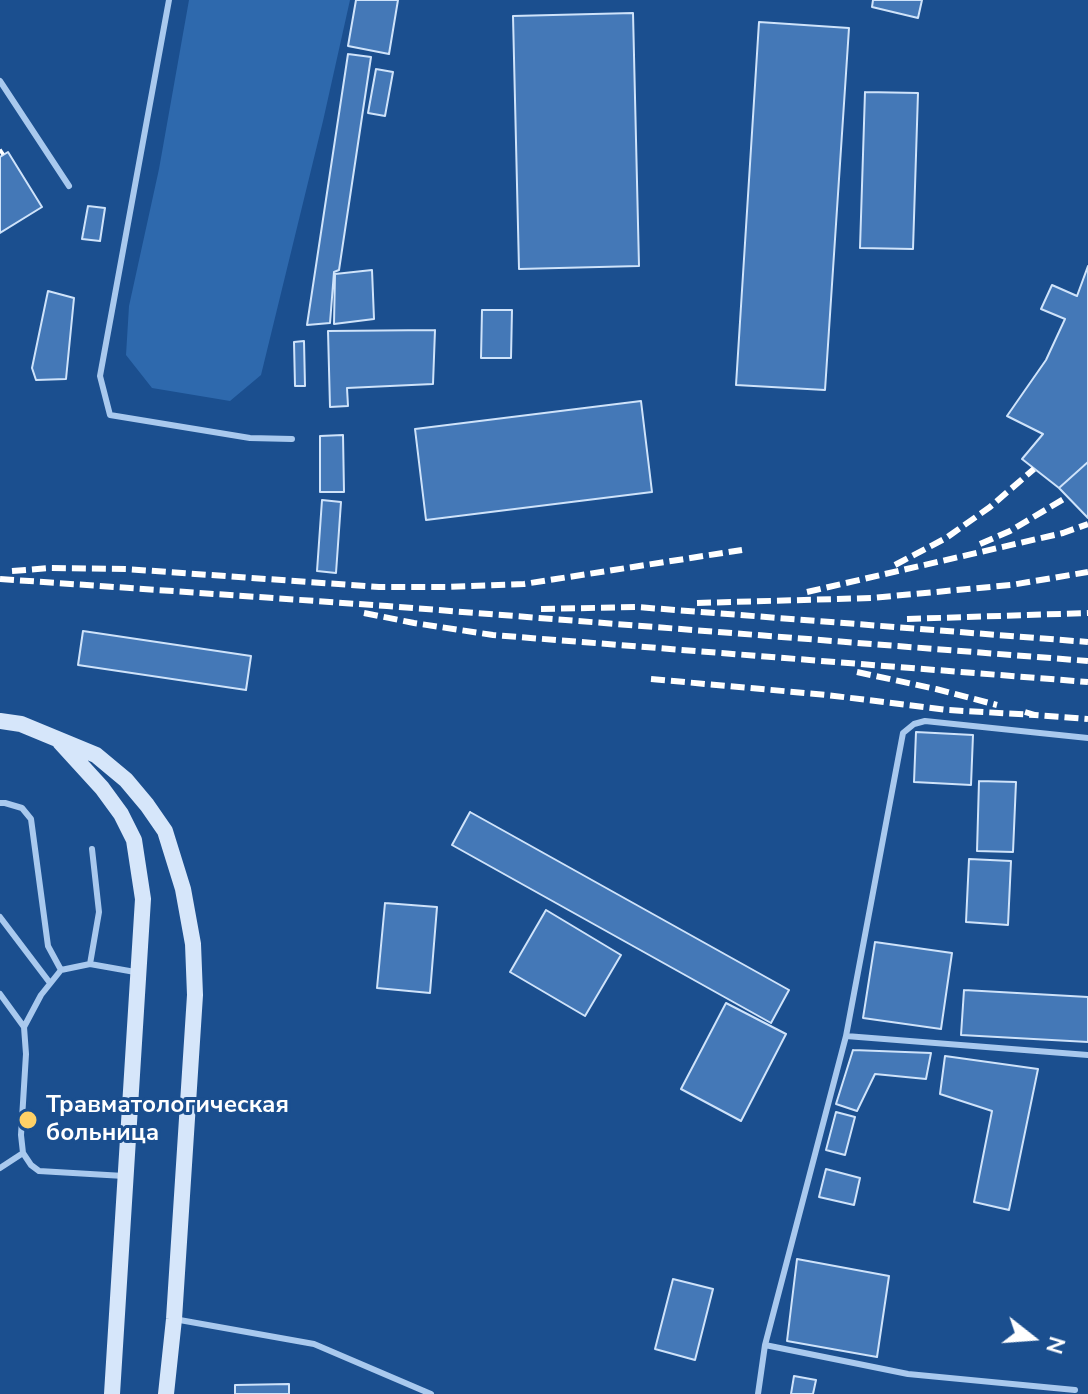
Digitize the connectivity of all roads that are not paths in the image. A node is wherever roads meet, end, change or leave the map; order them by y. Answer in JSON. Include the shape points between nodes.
{"nodes":[{"id":1,"x":169,"y":0,"type":"edge"},
{"id":2,"x":0,"y":81,"type":"edge"},
{"id":3,"x":69,"y":186,"type":"dead end"},
{"id":4,"x":292,"y":439,"type":"dead end"},
{"id":5,"x":0,"y":721,"type":"edge"},
{"id":6,"x":57,"y":738,"type":"junction"},
{"id":7,"x":1088,"y":738,"type":"edge"},
{"id":8,"x":0,"y":803,"type":"edge"},
{"id":9,"x":92,"y":849,"type":"dead end"},
{"id":10,"x":0,"y":917,"type":"edge"},
{"id":11,"x":90,"y":964,"type":"junction"},
{"id":12,"x":61,"y":970,"type":"junction"},
{"id":13,"x":139,"y":973,"type":"junction"},
{"id":14,"x":50,"y":983,"type":"junction"},
{"id":15,"x":0,"y":994,"type":"edge"},
{"id":16,"x":24,"y":1027,"type":"junction"},
{"id":17,"x":846,"y":1036,"type":"junction"},
{"id":18,"x":1088,"y":1055,"type":"edge"},
{"id":19,"x":23,"y":1153,"type":"junction"},
{"id":20,"x":0,"y":1168,"type":"edge"},
{"id":21,"x":124,"y":1176,"type":"junction"},
{"id":22,"x":174,"y":1319,"type":"junction"},
{"id":23,"x":765,"y":1345,"type":"junction"},
{"id":24,"x":1075,"y":1390,"type":"dead end"},
{"id":25,"x":426,"y":1393,"type":"edge"},
{"id":26,"x":112,"y":1394,"type":"edge"},
{"id":27,"x":166,"y":1394,"type":"edge"},
{"id":28,"x":758,"y":1394,"type":"edge"}],
"edges":[{"from":1,"to":4,"type":"lane","via":[[100,376],[110,415],[250,438]]},
{"from":2,"to":3,"type":"lane"},
{"from":5,"to":6,"type":"street"},
{"from":6,"to":13,"type":"street","via":[[102,788],[134,840],[143,899]]},
{"from":6,"to":22,"type":"street","via":[[96,755],[147,805],[165,831],[183,889],[195,995]]},
{"from":7,"to":17,"type":"lane","via":[[925,721],[903,733]]},
{"from":8,"to":12,"type":"lane","via":[[22,808],[31,819],[48,946]]},
{"from":9,"to":11,"type":"lane","via":[[99,912]]},
{"from":10,"to":14,"type":"lane"},
{"from":11,"to":12,"type":"lane"},
{"from":11,"to":13,"type":"lane"},
{"from":12,"to":14,"type":"lane"},
{"from":13,"to":21,"type":"street"},
{"from":14,"to":16,"type":"lane"},
{"from":15,"to":16,"type":"lane"},
{"from":16,"to":19,"type":"lane"},
{"from":17,"to":18,"type":"lane"},
{"from":17,"to":23,"type":"lane"},
{"from":19,"to":20,"type":"lane"},
{"from":19,"to":21,"type":"lane","via":[[39,1171]]},
{"from":21,"to":26,"type":"street"},
{"from":22,"to":25,"type":"lane","via":[[314,1344]]},
{"from":22,"to":27,"type":"street"},
{"from":23,"to":24,"type":"lane","via":[[908,1374]]},
{"from":23,"to":28,"type":"lane"}]}
